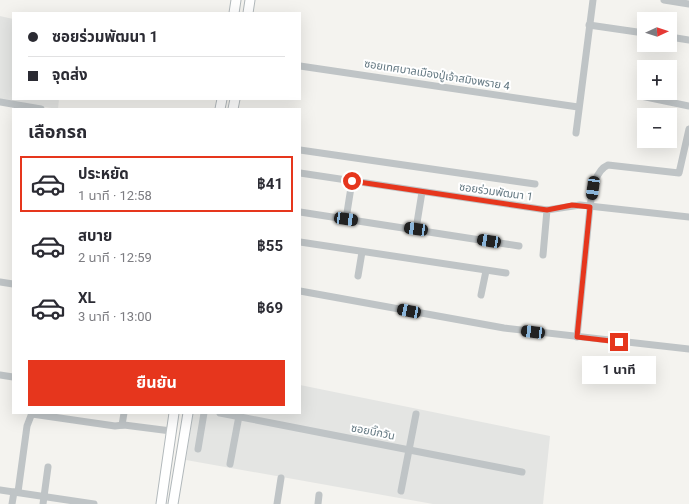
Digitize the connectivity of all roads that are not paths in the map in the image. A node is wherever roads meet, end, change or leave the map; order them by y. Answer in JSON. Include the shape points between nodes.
{"nodes":[{"id":1,"x":236,"y":0,"type":"edge"},
{"id":2,"x":250,"y":0,"type":"edge"},
{"id":3,"x":592,"y":0,"type":"edge"},
{"id":4,"x":664,"y":0,"type":"edge"},
{"id":5,"x":689,"y":4,"type":"edge"},
{"id":6,"x":234,"y":12,"type":"edge"},
{"id":7,"x":248,"y":12,"type":"edge"},
{"id":8,"x":589,"y":26,"type":"junction"},
{"id":9,"x":637,"y":32,"type":"edge"},
{"id":10,"x":677,"y":38,"type":"edge"},
{"id":11,"x":689,"y":40,"type":"edge"},
{"id":12,"x":301,"y":66,"type":"edge"},
{"id":13,"x":660,"y":100,"type":"edge"},
{"id":14,"x":0,"y":102,"type":"edge"},
{"id":15,"x":689,"y":106,"type":"edge"},
{"id":16,"x":575,"y":107,"type":"junction"},
{"id":17,"x":35,"y":108,"type":"edge"},
{"id":18,"x":689,"y":129,"type":"edge"},
{"id":19,"x":576,"y":133,"type":"dead end"},
{"id":20,"x":688,"y":137,"type":"edge"},
{"id":21,"x":301,"y":150,"type":"edge"},
{"id":22,"x":301,"y":173,"type":"edge"},
{"id":23,"x":352,"y":181,"type":"junction"},
{"id":24,"x":535,"y":184,"type":"dead end"},
{"id":25,"x":422,"y":192,"type":"junction"},
{"id":26,"x":590,"y":207,"type":"junction"},
{"id":27,"x":547,"y":210,"type":"junction"},
{"id":28,"x":301,"y":212,"type":"edge"},
{"id":29,"x":689,"y":217,"type":"edge"},
{"id":30,"x":346,"y":219,"type":"junction"},
{"id":31,"x":416,"y":229,"type":"junction"},
{"id":32,"x":301,"y":242,"type":"edge"},
{"id":33,"x":519,"y":246,"type":"dead end"},
{"id":34,"x":362,"y":252,"type":"junction"},
{"id":35,"x":543,"y":254,"type":"dead end"},
{"id":36,"x":486,"y":270,"type":"junction"},
{"id":37,"x":506,"y":273,"type":"dead end"},
{"id":38,"x":358,"y":276,"type":"dead end"},
{"id":39,"x":0,"y":282,"type":"edge"},
{"id":40,"x":12,"y":284,"type":"edge"},
{"id":41,"x":301,"y":291,"type":"edge"},
{"id":42,"x":481,"y":295,"type":"dead end"},
{"id":43,"x":577,"y":337,"type":"junction"},
{"id":44,"x":689,"y":349,"type":"edge"},
{"id":45,"x":0,"y":375,"type":"edge"},
{"id":46,"x":12,"y":377,"type":"edge"},
{"id":47,"x":32,"y":414,"type":"edge"},
{"id":48,"x":38,"y":414,"type":"edge"},
{"id":49,"x":124,"y":414,"type":"edge"},
{"id":50,"x":174,"y":414,"type":"edge"},
{"id":51,"x":188,"y":414,"type":"edge"},
{"id":52,"x":204,"y":414,"type":"edge"},
{"id":53,"x":226,"y":414,"type":"edge"},
{"id":54,"x":416,"y":414,"type":"dead end"},
{"id":55,"x":239,"y":416,"type":"junction"},
{"id":56,"x":122,"y":425,"type":"junction"},
{"id":57,"x":171,"y":431,"type":"junction"},
{"id":58,"x":198,"y":449,"type":"dead end"},
{"id":59,"x":409,"y":450,"type":"junction"},
{"id":60,"x":230,"y":464,"type":"dead end"},
{"id":61,"x":48,"y":467,"type":"dead end"},
{"id":62,"x":522,"y":472,"type":"dead end"},
{"id":63,"x":281,"y":478,"type":"dead end"},
{"id":64,"x":0,"y":490,"type":"edge"},
{"id":65,"x":402,"y":491,"type":"dead end"},
{"id":66,"x":16,"y":492,"type":"junction"},
{"id":67,"x":319,"y":495,"type":"dead end"},
{"id":68,"x":44,"y":496,"type":"junction"},
{"id":69,"x":12,"y":504,"type":"edge"},
{"id":70,"x":42,"y":504,"type":"edge"},
{"id":71,"x":94,"y":504,"type":"edge"},
{"id":72,"x":161,"y":504,"type":"edge"},
{"id":73,"x":173,"y":504,"type":"edge"},
{"id":74,"x":278,"y":504,"type":"edge"},
{"id":75,"x":318,"y":504,"type":"edge"}],
"edges":[{"from":1,"to":6,"type":"main road"},
{"from":2,"to":7,"type":"main road"},
{"from":3,"to":8,"type":"street"},
{"from":4,"to":5,"type":"street"},
{"from":8,"to":9,"type":"street"},
{"from":8,"to":16,"type":"street"},
{"from":10,"to":11,"type":"street"},
{"from":12,"to":16,"type":"street","name":"ซอยเทศบาลเมืองปู่เจ้าสมิงพราย 4"},
{"from":13,"to":15,"type":"street"},
{"from":14,"to":17,"type":"street"},
{"from":16,"to":19,"type":"street"},
{"from":18,"to":20,"type":"street"},
{"from":20,"to":26,"type":"street","via":[[679,173],[608,165],[600,172],[593,188]]},
{"from":21,"to":24,"type":"street"},
{"from":22,"to":23,"type":"street","name":"ซอยร่วมพัฒนา 1"},
{"from":23,"to":25,"type":"street","name":"ซอยร่วมพัฒนา 1"},
{"from":23,"to":30,"type":"street"},
{"from":25,"to":27,"type":"street","name":"ซอยร่วมพัฒนา 1"},
{"from":25,"to":31,"type":"street"},
{"from":26,"to":27,"type":"street","name":"ซอยร่วมพัฒนา 1","via":[[572,205]]},
{"from":26,"to":29,"type":"street","name":"ซอยร่วมพัฒนา 1"},
{"from":26,"to":43,"type":"street"},
{"from":27,"to":35,"type":"street"},
{"from":28,"to":30,"type":"street"},
{"from":30,"to":31,"type":"street"},
{"from":31,"to":33,"type":"street"},
{"from":32,"to":34,"type":"street"},
{"from":34,"to":36,"type":"street"},
{"from":34,"to":38,"type":"street"},
{"from":36,"to":37,"type":"street"},
{"from":36,"to":42,"type":"street"},
{"from":39,"to":40,"type":"street"},
{"from":41,"to":43,"type":"street","via":[[504,328]]},
{"from":43,"to":44,"type":"street"},
{"from":45,"to":46,"type":"street"},
{"from":47,"to":66,"type":"street","via":[[27,426]]},
{"from":48,"to":56,"type":"street"},
{"from":49,"to":56,"type":"street"},
{"from":50,"to":57,"type":"main road"},
{"from":51,"to":73,"type":"main road"},
{"from":52,"to":58,"type":"street"},
{"from":53,"to":55,"type":"street","name":"ซอยบิ๊กวัน"},
{"from":54,"to":59,"type":"street"},
{"from":55,"to":59,"type":"street","name":"ซอยบิ๊กวัน"},
{"from":55,"to":60,"type":"street"},
{"from":56,"to":57,"type":"street"},
{"from":57,"to":72,"type":"main road"},
{"from":59,"to":62,"type":"street","name":"ซอยบิ๊กวัน"},
{"from":59,"to":65,"type":"street"},
{"from":61,"to":68,"type":"street"},
{"from":63,"to":74,"type":"street"},
{"from":64,"to":66,"type":"street"},
{"from":66,"to":68,"type":"street"},
{"from":66,"to":69,"type":"street"},
{"from":67,"to":75,"type":"street"},
{"from":68,"to":70,"type":"street"},
{"from":68,"to":71,"type":"street"}]}
